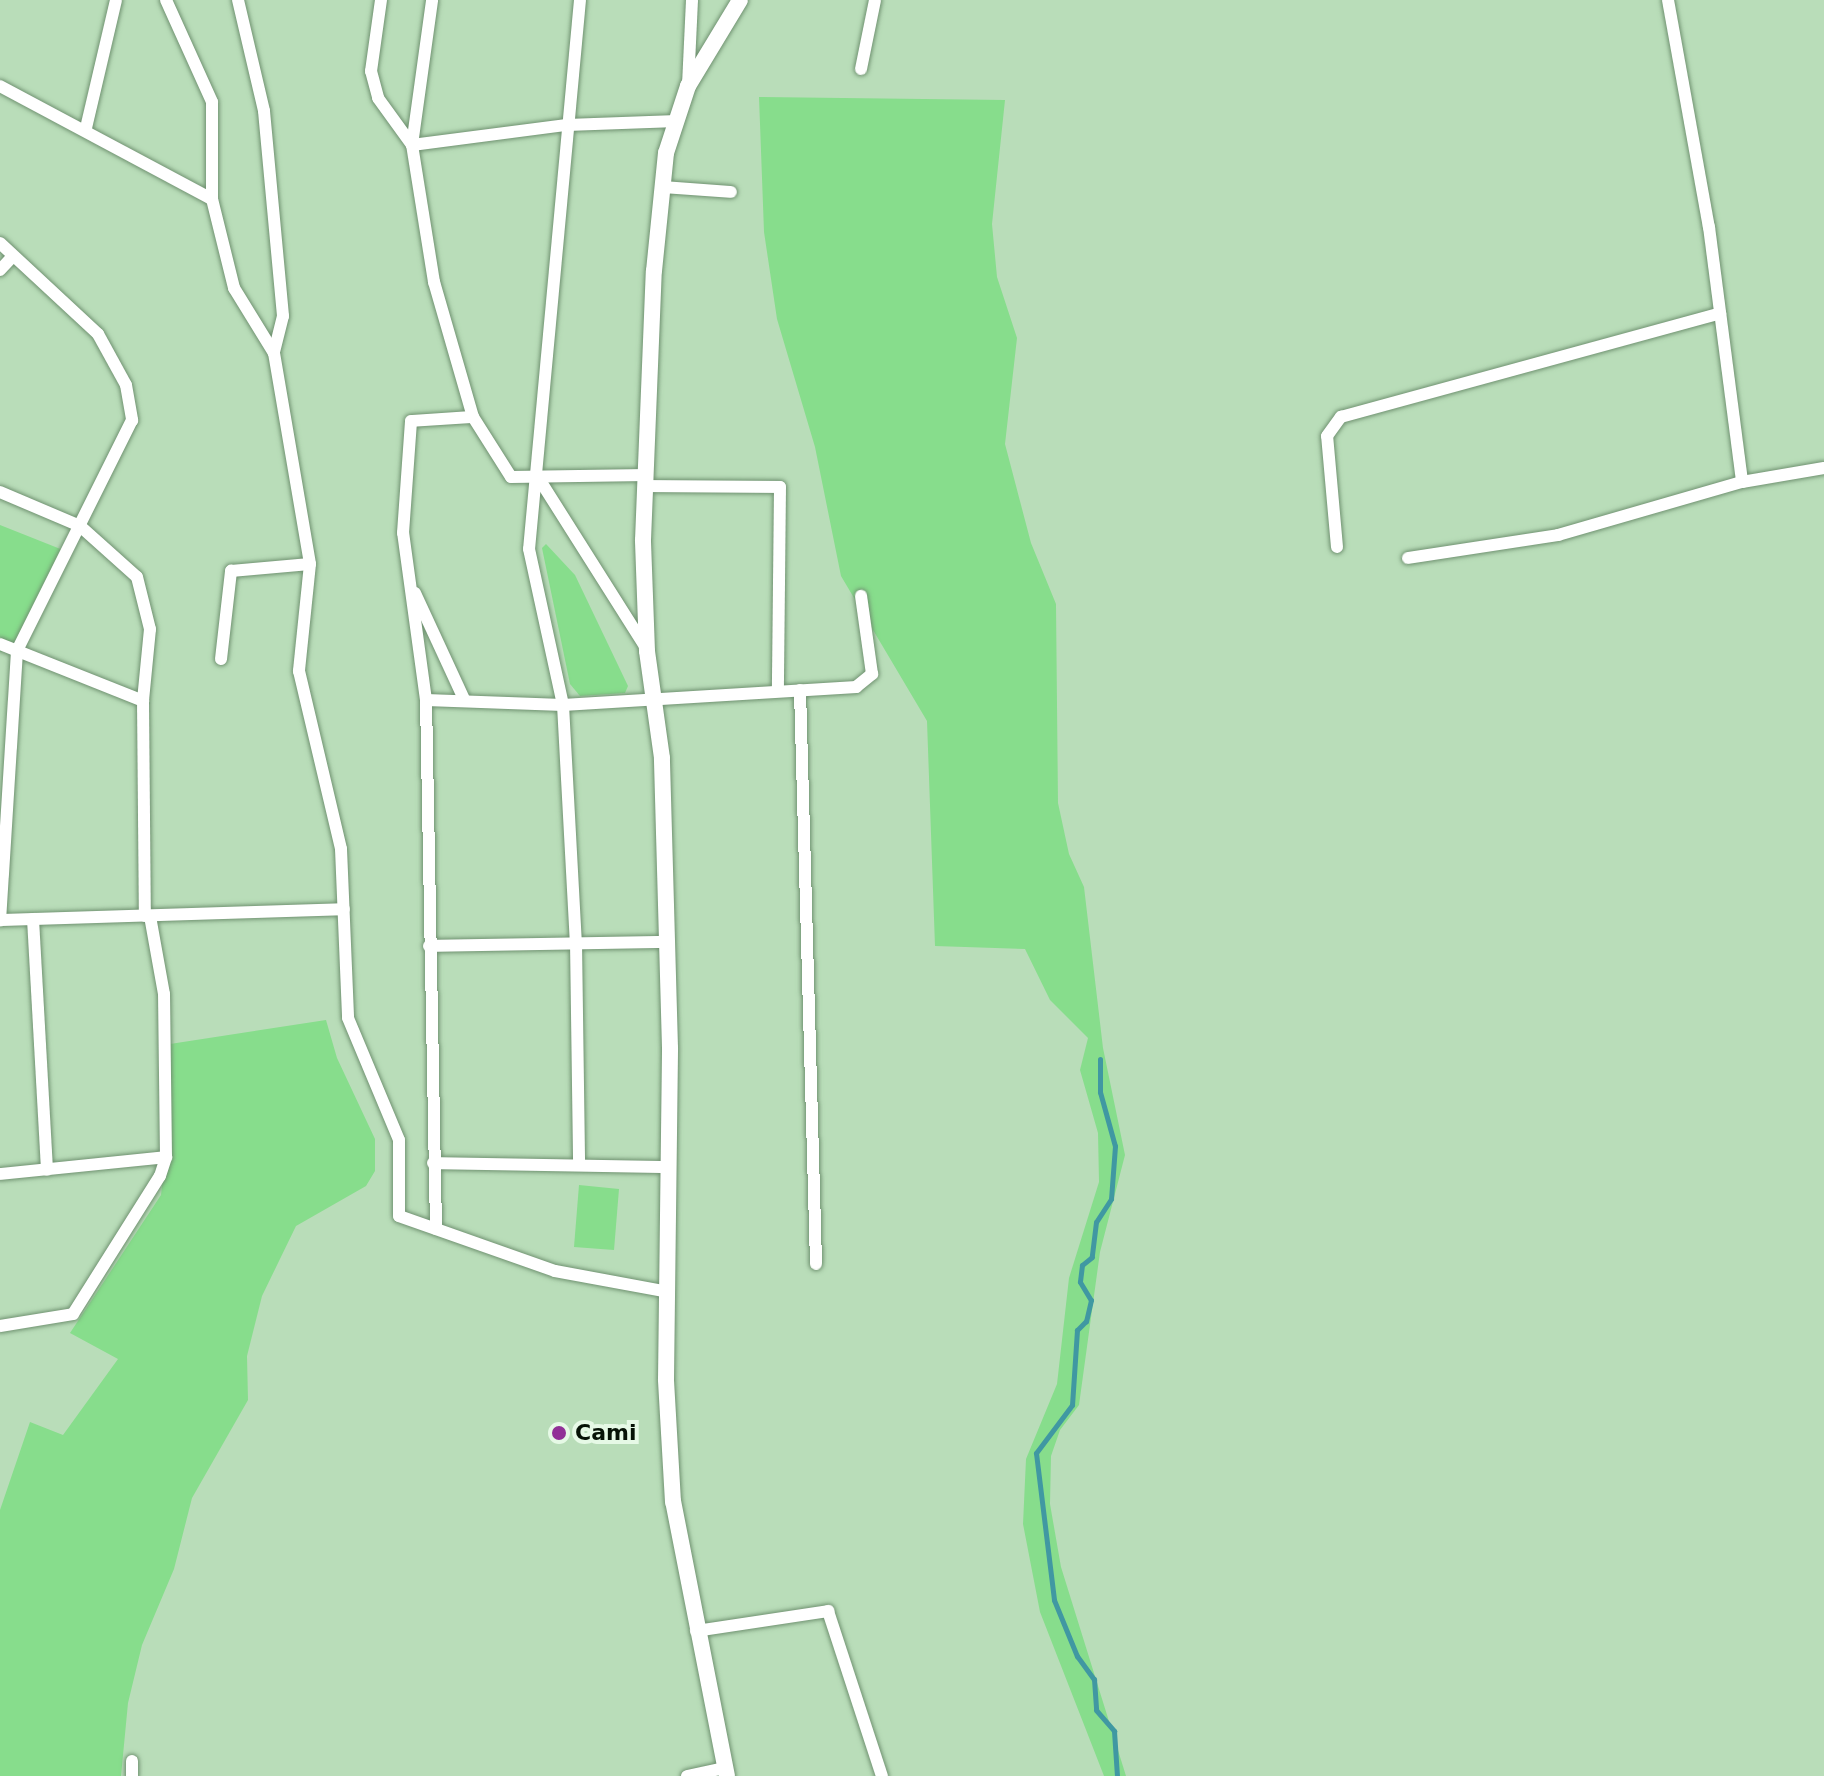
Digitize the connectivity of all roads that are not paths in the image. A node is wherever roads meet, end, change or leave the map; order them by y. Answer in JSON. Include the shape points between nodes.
{"nodes":[{"id":1,"x":116,"y":0,"type":"edge"},
{"id":2,"x":166,"y":0,"type":"edge"},
{"id":3,"x":238,"y":0,"type":"edge"},
{"id":4,"x":381,"y":0,"type":"edge"},
{"id":5,"x":432,"y":0,"type":"edge"},
{"id":6,"x":580,"y":0,"type":"edge"},
{"id":7,"x":692,"y":0,"type":"edge"},
{"id":8,"x":740,"y":0,"type":"edge"},
{"id":9,"x":875,"y":0,"type":"edge"},
{"id":10,"x":1668,"y":0,"type":"edge"},
{"id":11,"x":861,"y":69,"type":"dead end"},
{"id":12,"x":0,"y":86,"type":"edge"},
{"id":13,"x":688,"y":86,"type":"junction"},
{"id":14,"x":677,"y":121,"type":"junction"},
{"id":15,"x":567,"y":125,"type":"junction"},
{"id":16,"x":86,"y":128,"type":"junction"},
{"id":17,"x":412,"y":145,"type":"junction"},
{"id":18,"x":662,"y":187,"type":"junction"},
{"id":19,"x":731,"y":192,"type":"dead end"},
{"id":20,"x":212,"y":199,"type":"junction"},
{"id":21,"x":0,"y":243,"type":"edge"},
{"id":22,"x":13,"y":256,"type":"junction"},
{"id":23,"x":0,"y":270,"type":"edge"},
{"id":24,"x":1720,"y":313,"type":"junction"},
{"id":25,"x":274,"y":353,"type":"junction"},
{"id":26,"x":473,"y":417,"type":"junction"},
{"id":27,"x":1824,"y":468,"type":"edge"},
{"id":28,"x":536,"y":474,"type":"junction"},
{"id":29,"x":647,"y":480,"type":"junction"},
{"id":30,"x":1742,"y":482,"type":"junction"},
{"id":31,"x":0,"y":492,"type":"edge"},
{"id":32,"x":80,"y":526,"type":"junction"},
{"id":33,"x":1337,"y":547,"type":"dead end"},
{"id":34,"x":1408,"y":558,"type":"dead end"},
{"id":35,"x":310,"y":564,"type":"junction"},
{"id":36,"x":409,"y":580,"type":"junction"},
{"id":37,"x":861,"y":596,"type":"dead end"},
{"id":38,"x":0,"y":644,"type":"edge"},
{"id":39,"x":17,"y":651,"type":"junction"},
{"id":40,"x":647,"y":651,"type":"junction"},
{"id":41,"x":221,"y":659,"type":"dead end"},
{"id":42,"x":778,"y":690,"type":"junction"},
{"id":43,"x":800,"y":690,"type":"junction"},
{"id":44,"x":464,"y":699,"type":"junction"},
{"id":45,"x":426,"y":700,"type":"junction"},
{"id":46,"x":652,"y":700,"type":"junction"},
{"id":47,"x":143,"y":701,"type":"junction"},
{"id":48,"x":563,"y":705,"type":"junction"},
{"id":49,"x":344,"y":909,"type":"junction"},
{"id":50,"x":147,"y":916,"type":"junction"},
{"id":51,"x":33,"y":919,"type":"junction"},
{"id":52,"x":0,"y":920,"type":"edge"},
{"id":53,"x":576,"y":942,"type":"junction"},
{"id":54,"x":666,"y":942,"type":"junction"},
{"id":55,"x":429,"y":946,"type":"junction"},
{"id":56,"x":166,"y":1157,"type":"junction"},
{"id":57,"x":433,"y":1163,"type":"junction"},
{"id":58,"x":579,"y":1165,"type":"junction"},
{"id":59,"x":670,"y":1167,"type":"junction"},
{"id":60,"x":47,"y":1170,"type":"junction"},
{"id":61,"x":0,"y":1174,"type":"edge"},
{"id":62,"x":436,"y":1229,"type":"junction"},
{"id":63,"x":816,"y":1264,"type":"dead end"},
{"id":64,"x":668,"y":1292,"type":"junction"},
{"id":65,"x":0,"y":1326,"type":"edge"},
{"id":66,"x":696,"y":1631,"type":"junction"},
{"id":67,"x":132,"y":1761,"type":"dead end"},
{"id":68,"x":726,"y":1772,"type":"edge"},
{"id":69,"x":132,"y":1776,"type":"edge"},
{"id":70,"x":687,"y":1776,"type":"edge"},
{"id":71,"x":882,"y":1776,"type":"edge"}],
"edges":[{"from":1,"to":16,"type":"street"},
{"from":2,"to":20,"type":"street","via":[[212,102]]},
{"from":3,"to":25,"type":"street","via":[[264,111],[283,316]]},
{"from":4,"to":17,"type":"street","via":[[371,71],[378,98]]},
{"from":5,"to":17,"type":"street"},
{"from":6,"to":15,"type":"street"},
{"from":7,"to":13,"type":"street"},
{"from":8,"to":13,"type":"street"},
{"from":9,"to":11,"type":"street"},
{"from":10,"to":24,"type":"street"},
{"from":12,"to":16,"type":"street"},
{"from":13,"to":14,"type":"street"},
{"from":14,"to":15,"type":"street"},
{"from":14,"to":18,"type":"street"},
{"from":15,"to":17,"type":"street"},
{"from":15,"to":28,"type":"street"},
{"from":16,"to":20,"type":"street"},
{"from":17,"to":26,"type":"street","via":[[434,282]]},
{"from":18,"to":19,"type":"street"},
{"from":18,"to":29,"type":"street"},
{"from":20,"to":25,"type":"street","via":[[234,288]]},
{"from":21,"to":22,"type":"street"},
{"from":22,"to":23,"type":"street"},
{"from":22,"to":32,"type":"street","via":[[98,334],[132,403],[127,438]]},
{"from":24,"to":30,"type":"street"},
{"from":24,"to":33,"type":"street","via":[[1341,417],[1327,436]]},
{"from":25,"to":35,"type":"street"},
{"from":26,"to":28,"type":"street","via":[[511,477]]},
{"from":26,"to":36,"type":"street","via":[[411,421],[403,533]]},
{"from":27,"to":30,"type":"street"},
{"from":28,"to":29,"type":"street"},
{"from":28,"to":40,"type":"street"},
{"from":28,"to":48,"type":"street","via":[[529,549]]},
{"from":29,"to":40,"type":"street"},
{"from":29,"to":42,"type":"street","via":[[780,487]]},
{"from":30,"to":34,"type":"street","via":[[1558,535]]},
{"from":31,"to":32,"type":"street"},
{"from":32,"to":39,"type":"street"},
{"from":32,"to":47,"type":"street","via":[[137,577],[150,629]]},
{"from":35,"to":41,"type":"street","via":[[231,571]]},
{"from":35,"to":49,"type":"street","via":[[299,671],[341,849]]},
{"from":36,"to":44,"type":"street"},
{"from":36,"to":45,"type":"street"},
{"from":37,"to":43,"type":"street","via":[[870,679],[856,687]]},
{"from":38,"to":39,"type":"street"},
{"from":39,"to":47,"type":"street"},
{"from":39,"to":52,"type":"street"},
{"from":40,"to":46,"type":"street"},
{"from":42,"to":43,"type":"street"},
{"from":42,"to":46,"type":"street"},
{"from":43,"to":63,"type":"street"},
{"from":44,"to":45,"type":"street"},
{"from":44,"to":48,"type":"street"},
{"from":45,"to":55,"type":"street"},
{"from":46,"to":48,"type":"street"},
{"from":46,"to":54,"type":"street","via":[[662,758]]},
{"from":47,"to":50,"type":"street"},
{"from":48,"to":53,"type":"street"},
{"from":49,"to":50,"type":"street"},
{"from":49,"to":62,"type":"street","via":[[348,1018],[399,1140],[399,1216]]},
{"from":50,"to":51,"type":"street"},
{"from":50,"to":56,"type":"street","via":[[164,994]]},
{"from":51,"to":52,"type":"street"},
{"from":51,"to":60,"type":"street"},
{"from":53,"to":54,"type":"street"},
{"from":53,"to":55,"type":"street"},
{"from":53,"to":58,"type":"street"},
{"from":54,"to":59,"type":"street"},
{"from":55,"to":57,"type":"street"},
{"from":56,"to":60,"type":"street"},
{"from":56,"to":65,"type":"street","via":[[152,1191],[73,1314]]},
{"from":57,"to":58,"type":"street"},
{"from":57,"to":62,"type":"street"},
{"from":58,"to":59,"type":"street"},
{"from":59,"to":64,"type":"street"},
{"from":60,"to":61,"type":"street"},
{"from":62,"to":64,"type":"street","via":[[555,1271]]},
{"from":64,"to":66,"type":"street","via":[[673,1502]]},
{"from":66,"to":68,"type":"street"},
{"from":66,"to":71,"type":"street","via":[[828,1611]]},
{"from":67,"to":69,"type":"street"},
{"from":68,"to":70,"type":"street"}]}
